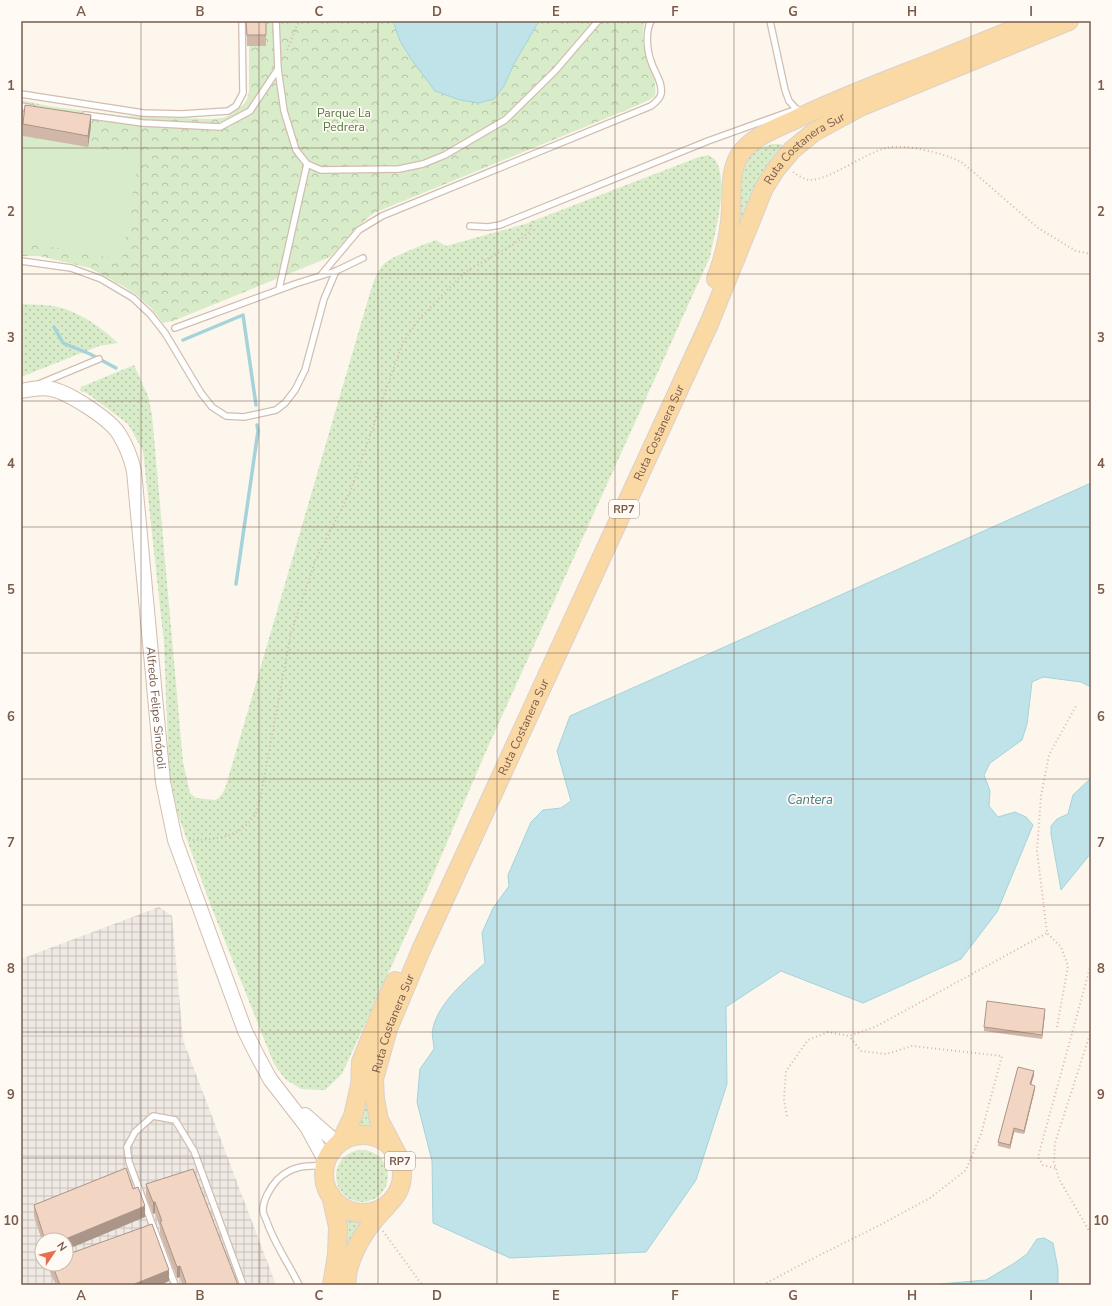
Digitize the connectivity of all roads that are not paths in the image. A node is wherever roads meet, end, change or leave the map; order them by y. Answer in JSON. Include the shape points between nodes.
{"nodes":[{"id":1,"x":242,"y":21,"type":"edge"},
{"id":2,"x":276,"y":21,"type":"edge"},
{"id":3,"x":598,"y":21,"type":"edge"},
{"id":4,"x":651,"y":21,"type":"edge"},
{"id":5,"x":770,"y":21,"type":"edge"},
{"id":6,"x":1034,"y":21,"type":"edge"},
{"id":7,"x":1069,"y":21,"type":"edge"},
{"id":8,"x":278,"y":69,"type":"junction"},
{"id":9,"x":21,"y":94,"type":"edge"},
{"id":10,"x":21,"y":106,"type":"edge"},
{"id":11,"x":40,"y":109,"type":"edge"},
{"id":12,"x":80,"y":114,"type":"edge"},
{"id":13,"x":805,"y":121,"type":"junction"},
{"id":14,"x":307,"y":164,"type":"junction"},
{"id":15,"x":470,"y":226,"type":"dead end"},
{"id":16,"x":363,"y":258,"type":"dead end"},
{"id":17,"x":21,"y":261,"type":"edge"},
{"id":18,"x":336,"y":271,"type":"junction"},
{"id":19,"x":321,"y":275,"type":"junction"},
{"id":20,"x":279,"y":289,"type":"junction"},
{"id":21,"x":175,"y":328,"type":"dead end"},
{"id":22,"x":99,"y":359,"type":"dead end"},
{"id":23,"x":21,"y":391,"type":"edge"},
{"id":24,"x":270,"y":1079,"type":"junction"},
{"id":25,"x":340,"y":1142,"type":"junction"},
{"id":26,"x":398,"y":1156,"type":"junction"},
{"id":27,"x":326,"y":1164,"type":"junction"},
{"id":28,"x":331,"y":1195,"type":"junction"},
{"id":29,"x":389,"y":1203,"type":"junction"},
{"id":30,"x":175,"y":1285,"type":"edge"},
{"id":31,"x":244,"y":1285,"type":"edge"},
{"id":32,"x":299,"y":1285,"type":"edge"},
{"id":33,"x":332,"y":1285,"type":"edge"},
{"id":34,"x":346,"y":1285,"type":"edge"}],
"edges":[{"from":1,"to":9,"type":"lane","via":[[243,93],[236,106],[228,111],[143,113]]},
{"from":2,"to":8,"type":"lane"},
{"from":3,"to":14,"type":"lane","via":[[555,71],[505,120],[445,155],[424,164],[399,169],[321,170]]},
{"from":4,"to":19,"type":"lane","via":[[647,41],[651,62],[661,84],[661,95],[651,106],[382,216],[359,230]]},
{"from":5,"to":13,"type":"lane","via":[[786,90],[790,101]]},
{"from":6,"to":13,"type":"main road","name":"Ruta Costanera Sur","number":"RP7","via":[[870,86]]},
{"from":7,"to":13,"type":"main road","name":"Ruta Costanera Sur","number":"RP7","via":[[860,107]]},
{"from":8,"to":12,"type":"lane","via":[[250,111],[220,127],[143,123]]},
{"from":8,"to":14,"type":"lane","via":[[284,111],[296,150]]},
{"from":10,"to":11,"type":"lane"},
{"from":13,"to":15,"type":"lane","via":[[708,141],[534,212],[494,226]]},
{"from":13,"to":25,"type":"main road","name":"Ruta Costanera Sur","number":"RP7","via":[[767,132],[749,145],[735,164],[726,247],[716,277],[379,1017],[361,1062],[360,1086],[353,1116]]},
{"from":13,"to":26,"type":"main road","name":"Ruta Costanera Sur","number":"RP7","via":[[792,150],[764,188],[709,324],[421,950],[388,1029],[374,1078],[375,1099],[379,1120]]},
{"from":14,"to":20,"type":"lane"},
{"from":16,"to":18,"type":"lane"},
{"from":17,"to":18,"type":"lane","via":[[71,268],[102,279],[133,298],[165,333],[212,407],[226,416],[244,417],[276,410],[286,403],[295,390],[305,370],[324,300]]},
{"from":18,"to":19,"type":"lane"},
{"from":19,"to":20,"type":"lane"},
{"from":20,"to":21,"type":"lane"},
{"from":22,"to":23,"type":"lane"},
{"from":23,"to":24,"type":"street","name":"Alfredo Felipe Sinópoli","via":[[43,388],[71,396],[105,419],[119,433],[131,459],[163,782],[175,840],[245,1031]]},
{"from":24,"to":25,"type":"street","via":[[304,1114]]},
{"from":24,"to":27,"type":"street","via":[[307,1128]]},
{"from":25,"to":26,"type":"main road","number":"RP7","via":[[355,1136],[368,1135],[380,1138]]},
{"from":25,"to":27,"type":"main road","name":"Ruta Costanera Sur","number":"RP7","via":[[331,1152]]},
{"from":26,"to":29,"type":"main road","name":"Ruta Costanera Sur","number":"RP7","via":[[402,1168],[402,1181],[397,1194]]},
{"from":27,"to":28,"type":"main road","via":[[325,1176]]},
{"from":27,"to":32,"type":"lane","via":[[299,1167],[280,1177],[267,1195],[263,1211],[281,1254]]},
{"from":28,"to":29,"type":"main road","via":[[340,1205],[352,1211],[365,1213]]},
{"from":28,"to":33,"type":"main road","via":[[338,1227]]},
{"from":29,"to":34,"type":"main road","name":"Ruta Costanera Sur","number":"RP7","via":[[374,1219],[359,1242],[349,1267]]},
{"from":30,"to":31,"type":"lane","via":[[129,1162],[127,1147],[135,1132],[153,1116],[175,1120],[194,1151]]}]}
